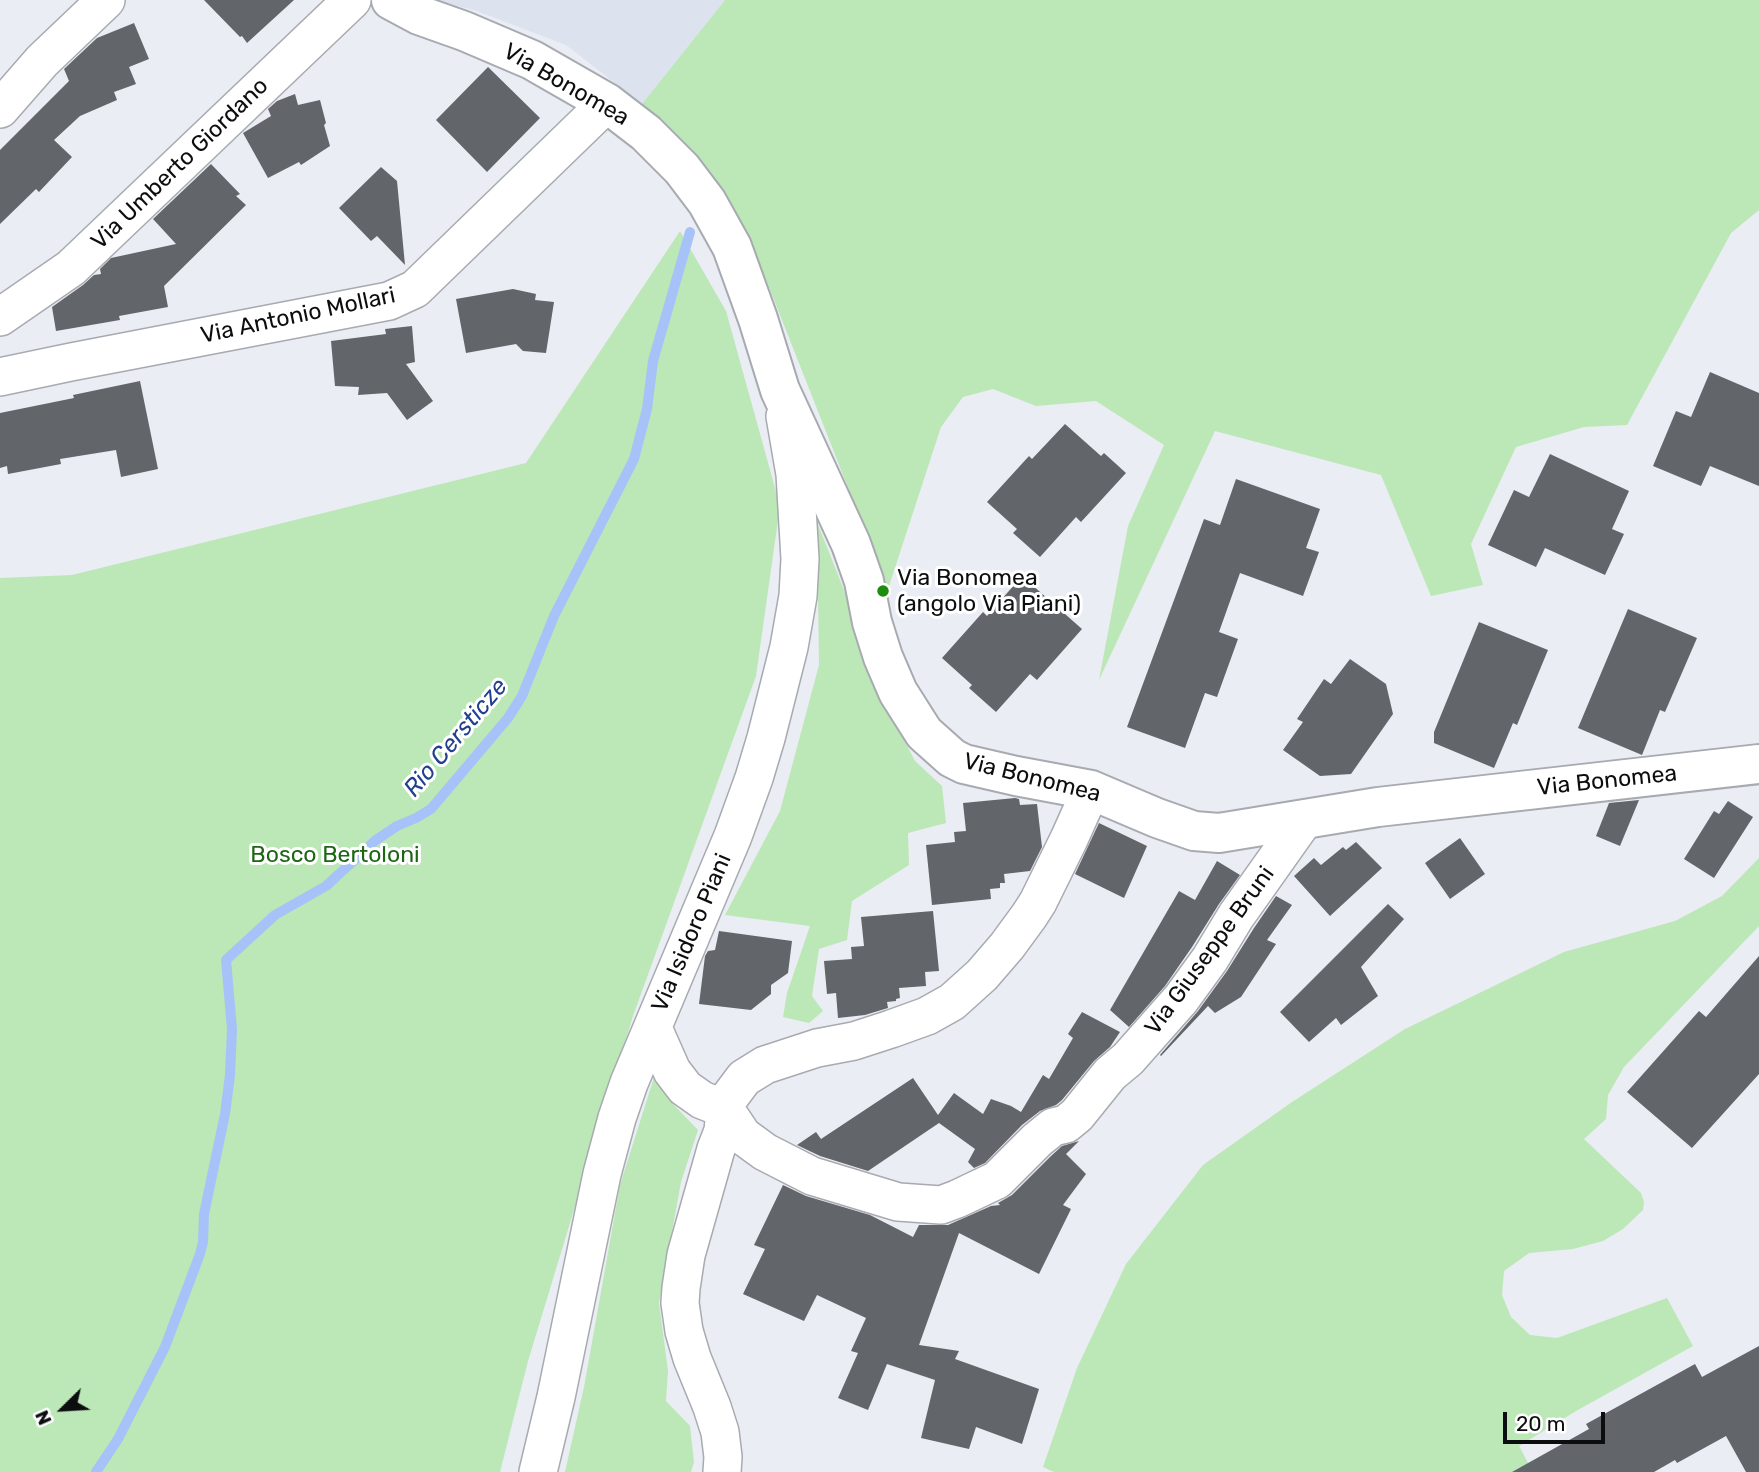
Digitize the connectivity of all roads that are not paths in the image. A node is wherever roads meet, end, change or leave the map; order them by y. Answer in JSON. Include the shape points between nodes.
{"nodes":[{"id":1,"x":106,"y":0,"type":"edge"},
{"id":2,"x":352,"y":0,"type":"edge"},
{"id":3,"x":391,"y":0,"type":"edge"},
{"id":4,"x":607,"y":103,"type":"junction"},
{"id":5,"x":0,"y":109,"type":"edge"},
{"id":6,"x":0,"y":317,"type":"edge"},
{"id":7,"x":0,"y":377,"type":"edge"},
{"id":8,"x":780,"y":390,"type":"junction"},
{"id":9,"x":1759,"y":764,"type":"edge"},
{"id":10,"x":1091,"y":790,"type":"junction"},
{"id":11,"x":1304,"y":820,"type":"junction"},
{"id":12,"x":653,"y":1028,"type":"junction"},
{"id":13,"x":725,"y":1109,"type":"junction"},
{"id":14,"x":538,"y":1472,"type":"edge"},
{"id":15,"x":722,"y":1472,"type":"edge"}],
"edges":[{"from":1,"to":5,"type":"street"},
{"from":2,"to":6,"type":"street","name":"Via Umberto Giordano","via":[[71,268]]},
{"from":3,"to":4,"type":"street","name":"Via Bonomea","via":[[532,60]]},
{"from":4,"to":7,"type":"street","name":"Via Antonio Mollari","via":[[415,289],[389,301]]},
{"from":4,"to":8,"type":"street","name":"Via Bonomea","via":[[646,132],[706,202],[732,247]]},
{"from":8,"to":10,"type":"street","name":"Via Bonomea","via":[[851,544],[883,657],[924,733],[964,764]]},
{"from":8,"to":12,"type":"street","name":"Via Isidoro Piani","via":[[794,474],[800,559],[789,647],[754,778]]},
{"from":9,"to":11,"type":"street","name":"Via Bonomea","via":[[1378,807]]},
{"from":10,"to":11,"type":"street","name":"Via Bonomea","via":[[1194,831],[1219,833]]},
{"from":10,"to":13,"type":"street","via":[[1030,916],[982,975],[952,1002],[891,1029],[765,1065],[744,1078]]},
{"from":11,"to":13,"type":"street","name":"Via Giuseppe Bruni","via":[[1181,999],[1077,1115],[1053,1127],[997,1180],[941,1205],[898,1202],[812,1177],[785,1163],[743,1136]]},
{"from":12,"to":13,"type":"street","name":"Via Giuseppe Bruni","via":[[685,1088]]},
{"from":12,"to":14,"type":"street","name":"Via Isidoro Piani","via":[[608,1149]]},
{"from":13,"to":15,"type":"street","via":[[723,1131],[682,1272],[680,1303],[684,1331],[720,1433]]}]}
